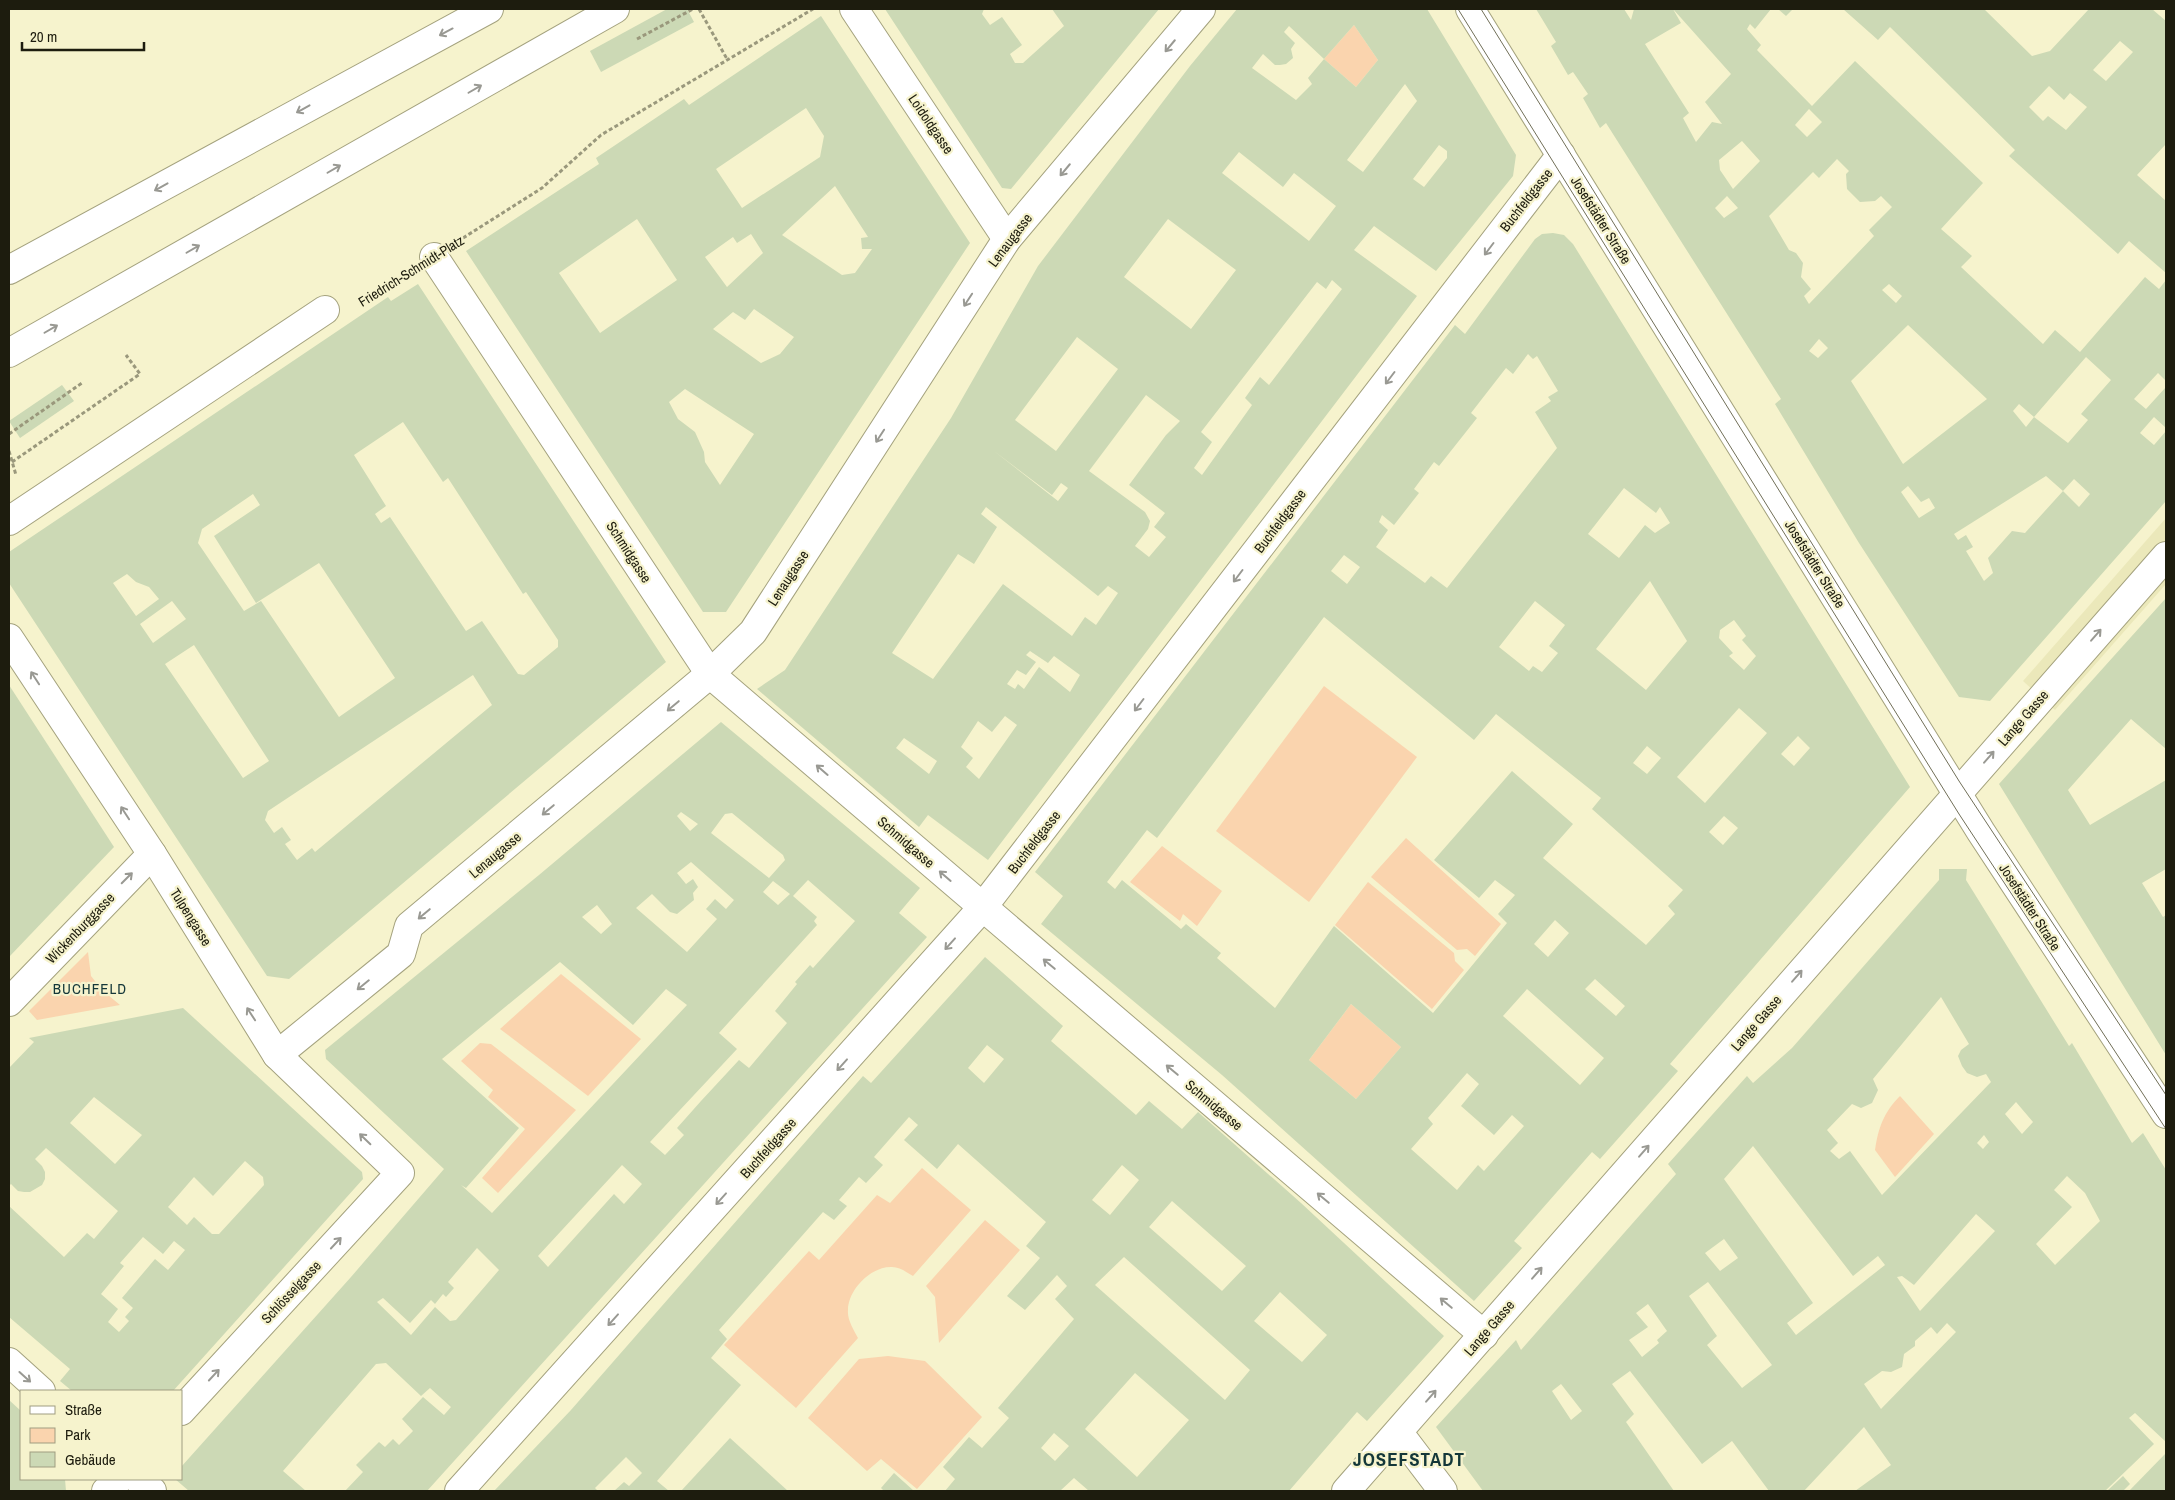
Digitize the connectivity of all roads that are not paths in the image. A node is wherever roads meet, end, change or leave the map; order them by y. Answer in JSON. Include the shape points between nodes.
{"nodes":[{"id":1,"x":489,"y":9,"type":"edge"},
{"id":2,"x":615,"y":9,"type":"edge"},
{"id":3,"x":854,"y":9,"type":"edge"},
{"id":4,"x":1202,"y":9,"type":"edge"},
{"id":5,"x":1470,"y":9,"type":"edge"},
{"id":6,"x":1561,"y":155,"type":"junction"},
{"id":7,"x":1007,"y":239,"type":"junction"},
{"id":8,"x":434,"y":257,"type":"road end"},
{"id":9,"x":9,"y":270,"type":"edge"},
{"id":10,"x":325,"y":310,"type":"road end"},
{"id":11,"x":9,"y":353,"type":"edge"},
{"id":12,"x":9,"y":521,"type":"edge"},
{"id":13,"x":2166,"y":556,"type":"edge"},
{"id":14,"x":9,"y":638,"type":"edge"},
{"id":15,"x":710,"y":674,"type":"junction"},
{"id":16,"x":1956,"y":793,"type":"junction"},
{"id":17,"x":152,"y":854,"type":"junction"},
{"id":18,"x":982,"y":908,"type":"junction"},
{"id":19,"x":9,"y":1002,"type":"edge"},
{"id":20,"x":277,"y":1055,"type":"junction"},
{"id":21,"x":2166,"y":1114,"type":"edge"},
{"id":22,"x":400,"y":1173,"type":"joint"},
{"id":23,"x":1484,"y":1335,"type":"junction"},
{"id":24,"x":9,"y":1362,"type":"edge"},
{"id":25,"x":40,"y":1390,"type":"edge"},
{"id":26,"x":182,"y":1410,"type":"edge"},
{"id":27,"x":1399,"y":1433,"type":"junction"},
{"id":28,"x":118,"y":1480,"type":"edge"},
{"id":29,"x":139,"y":1480,"type":"edge"},
{"id":30,"x":106,"y":1491,"type":"edge"},
{"id":31,"x":152,"y":1491,"type":"edge"},
{"id":32,"x":459,"y":1491,"type":"edge"},
{"id":33,"x":1346,"y":1491,"type":"edge"},
{"id":34,"x":1443,"y":1491,"type":"edge"}],
"edges":[{"from":1,"to":9,"type":"street","one_way":true},
{"from":11,"to":2,"type":"street","one_way":true},
{"from":3,"to":7,"type":"street","name":"Loidoldgasse"},
{"from":4,"to":7,"type":"street","name":"Lenaugasse","one_way":true},
{"from":5,"to":6,"type":"street","name":"Josefstädter Straße"},
{"from":6,"to":16,"type":"street","name":"Josefstädter Straße"},
{"from":6,"to":18,"type":"street","name":"Buchfeldgasse","one_way":true},
{"from":7,"to":15,"type":"street","name":"Lenaugasse","one_way":true,"via":[[753,632]]},
{"from":8,"to":15,"type":"street","name":"Schmidgasse"},
{"from":10,"to":12,"type":"street"},
{"from":16,"to":13,"type":"street","name":"Lange Gasse","one_way":true},
{"from":17,"to":14,"type":"street","name":"Tulpengasse","one_way":true},
{"from":18,"to":15,"type":"street","name":"Schmidgasse","one_way":true},
{"from":15,"to":20,"type":"street","name":"Lenaugasse","one_way":true,"via":[[410,926],[401,954]]},
{"from":16,"to":21,"type":"street","name":"Josefstädter Straße"},
{"from":23,"to":16,"type":"street","name":"Lange Gasse","one_way":true},
{"from":19,"to":17,"type":"street","name":"Wickenburggasse","one_way":true},
{"from":20,"to":17,"type":"street","name":"Tulpengasse","one_way":true},
{"from":23,"to":18,"type":"street","name":"Schmidgasse","one_way":true},
{"from":18,"to":32,"type":"street","name":"Buchfeldgasse","one_way":true},
{"from":22,"to":20,"type":"street","name":"Tulpengasse","one_way":true},
{"from":26,"to":22,"type":"street","name":"Schlösselgasse","one_way":true},
{"from":27,"to":23,"type":"street","name":"Lange Gasse","one_way":true},
{"from":24,"to":25,"type":"street","one_way":true},
{"from":27,"to":33,"type":"street","name":"Lange Gasse"},
{"from":27,"to":34,"type":"street"},
{"from":28,"to":30,"type":"street"},
{"from":29,"to":31,"type":"street"}]}
